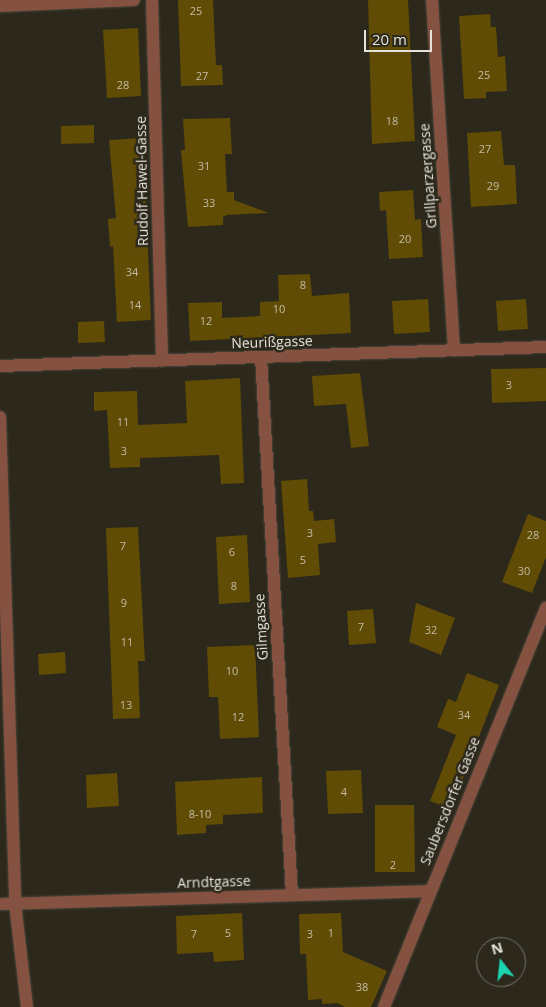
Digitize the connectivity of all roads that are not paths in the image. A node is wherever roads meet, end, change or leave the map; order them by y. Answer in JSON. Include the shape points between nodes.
{"nodes":[{"id":1,"x":134,"y":0,"type":"edge"},
{"id":2,"x":152,"y":0,"type":"edge"},
{"id":3,"x":432,"y":0,"type":"edge"},
{"id":4,"x":0,"y":6,"type":"edge"},
{"id":5,"x":546,"y":347,"type":"edge"},
{"id":6,"x":454,"y":350,"type":"junction"},
{"id":7,"x":261,"y":357,"type":"junction"},
{"id":8,"x":162,"y":361,"type":"junction"},
{"id":9,"x":0,"y":366,"type":"edge"},
{"id":10,"x":0,"y":417,"type":"edge"},
{"id":11,"x":546,"y":608,"type":"edge"},
{"id":12,"x":429,"y":891,"type":"junction"},
{"id":13,"x":292,"y":895,"type":"junction"},
{"id":14,"x":15,"y":903,"type":"junction"},
{"id":15,"x":0,"y":904,"type":"edge"},
{"id":16,"x":27,"y":1007,"type":"edge"},
{"id":17,"x":384,"y":1007,"type":"edge"}],
"edges":[{"from":1,"to":4,"type":"street"},
{"from":2,"to":8,"type":"street","name":"Rudolf Hawel-Gasse"},
{"from":3,"to":6,"type":"street","name":"Grillparzergasse"},
{"from":5,"to":6,"type":"street","name":"Neurißgasse"},
{"from":6,"to":7,"type":"street","name":"Neurißgasse"},
{"from":7,"to":8,"type":"street","name":"Neurißgasse"},
{"from":7,"to":13,"type":"street","name":"Gilmgasse"},
{"from":8,"to":9,"type":"street","name":"Neurißgasse"},
{"from":10,"to":14,"type":"street"},
{"from":11,"to":12,"type":"street","name":"Saubersdorfer Gasse"},
{"from":12,"to":13,"type":"street","name":"Arndtgasse"},
{"from":12,"to":17,"type":"street","name":"Saubersdorfer Gasse"},
{"from":13,"to":14,"type":"street","name":"Arndtgasse"},
{"from":14,"to":15,"type":"street","name":"Arndtgasse"},
{"from":14,"to":16,"type":"street"}]}
